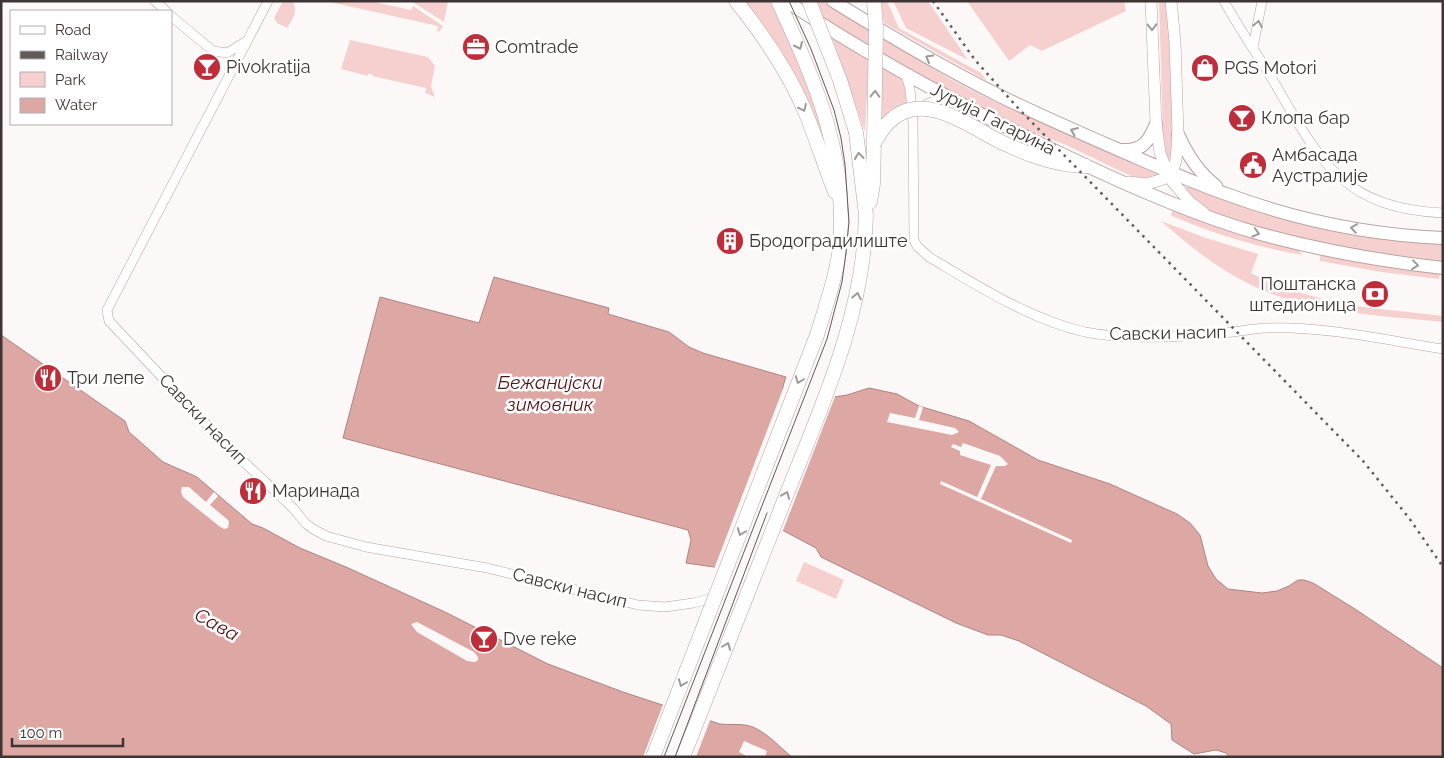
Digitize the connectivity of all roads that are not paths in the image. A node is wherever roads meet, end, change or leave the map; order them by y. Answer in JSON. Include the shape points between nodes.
{"nodes":[{"id":1,"x":155,"y":1,"type":"edge"},
{"id":2,"x":268,"y":1,"type":"edge"},
{"id":3,"x":736,"y":1,"type":"edge"},
{"id":4,"x":778,"y":1,"type":"edge"},
{"id":5,"x":786,"y":1,"type":"edge"},
{"id":6,"x":809,"y":1,"type":"edge"},
{"id":7,"x":833,"y":1,"type":"edge"},
{"id":8,"x":874,"y":1,"type":"edge"},
{"id":9,"x":1151,"y":1,"type":"edge"},
{"id":10,"x":1171,"y":1,"type":"edge"},
{"id":11,"x":1176,"y":1,"type":"edge"},
{"id":12,"x":1224,"y":1,"type":"edge"},
{"id":13,"x":1262,"y":1,"type":"edge"},
{"id":14,"x":165,"y":10,"type":"edge"},
{"id":15,"x":1174,"y":16,"type":"junction"},
{"id":16,"x":172,"y":17,"type":"edge"},
{"id":17,"x":248,"y":38,"type":"junction"},
{"id":18,"x":1253,"y":47,"type":"junction"},
{"id":19,"x":906,"y":75,"type":"junction"},
{"id":20,"x":952,"y":100,"type":"junction"},
{"id":21,"x":913,"y":123,"type":"junction"},
{"id":22,"x":1156,"y":124,"type":"junction"},
{"id":23,"x":1178,"y":134,"type":"junction"},
{"id":24,"x":874,"y":143,"type":"junction"},
{"id":25,"x":1119,"y":150,"type":"junction"},
{"id":26,"x":1086,"y":166,"type":"junction"},
{"id":27,"x":1169,"y":173,"type":"junction"},
{"id":28,"x":1119,"y":180,"type":"junction"},
{"id":29,"x":1228,"y":195,"type":"junction"},
{"id":30,"x":840,"y":204,"type":"junction"},
{"id":31,"x":1443,"y":213,"type":"edge"},
{"id":32,"x":866,"y":215,"type":"junction"},
{"id":33,"x":1210,"y":217,"type":"junction"},
{"id":34,"x":1443,"y":238,"type":"edge"},
{"id":35,"x":1443,"y":268,"type":"edge"},
{"id":36,"x":1443,"y":349,"type":"edge"},
{"id":37,"x":721,"y":596,"type":"dead end"},
{"id":38,"x":653,"y":757,"type":"edge"},
{"id":39,"x":683,"y":757,"type":"edge"}],
"edges":[{"from":1,"to":14,"type":"street"},
{"from":2,"to":17,"type":"street","name":"Савски насип"},
{"from":3,"to":30,"type":"main road","one_way":true,"via":[[772,50],[796,92]]},
{"from":4,"to":30,"type":"main road","one_way":true,"via":[[808,65],[827,118],[836,159]]},
{"from":5,"to":19,"type":"main road","name":"Јурија Гагарина"},
{"from":32,"to":6,"type":"main road","one_way":true,"bridge":true,"via":[[858,142],[840,80]]},
{"from":25,"to":7,"type":"main road","name":"Јурија Гагарина","one_way":true,"via":[[985,88]]},
{"from":24,"to":8,"type":"main road","one_way":true,"bridge":true},
{"from":9,"to":22,"type":"street","one_way":true},
{"from":10,"to":15,"type":"street"},
{"from":11,"to":15,"type":"street"},
{"from":12,"to":18,"type":"street"},
{"from":18,"to":13,"type":"street","one_way":true},
{"from":15,"to":23,"type":"street"},
{"from":16,"to":17,"type":"street","name":"Савски насип","via":[[213,51],[220,53],[233,50]]},
{"from":17,"to":37,"type":"street","name":"Савски насип","via":[[107,310],[109,321],[259,478],[305,523],[326,536],[366,547],[487,568],[638,605],[665,607]]},
{"from":18,"to":31,"type":"street","via":[[1305,134],[1341,178],[1363,194],[1389,206]]},
{"from":19,"to":20,"type":"main road","name":"Јурија Гагарина"},
{"from":19,"to":21,"type":"street","name":"Савски насип"},
{"from":20,"to":21,"type":"street","via":[[935,100],[926,104]]},
{"from":20,"to":26,"type":"main road","name":"Јурија Гагарина"},
{"from":21,"to":36,"type":"street","name":"Савски насип","via":[[913,236],[917,246],[959,275],[1031,313],[1087,332],[1114,335],[1138,337],[1220,334],[1266,328],[1312,329]]},
{"from":22,"to":25,"type":"main road","via":[[1145,145]]},
{"from":22,"to":27,"type":"street","via":[[1160,152]]},
{"from":23,"to":27,"type":"street","via":[[1178,152]]},
{"from":23,"to":29,"type":"main road","via":[[1200,172]]},
{"from":24,"to":26,"type":"main road","bridge":true,"via":[[894,118],[904,112],[921,109],[950,115],[1018,150],[1066,164]]},
{"from":24,"to":32,"type":"main road","via":[[873,184]]},
{"from":25,"to":27,"type":"main road","name":"Јурија Гагарина"},
{"from":26,"to":28,"type":"main road","name":"Јурија Гагарина"},
{"from":27,"to":28,"type":"street","via":[[1147,184]]},
{"from":27,"to":29,"type":"main road","name":"Јурија Гагарина"},
{"from":27,"to":33,"type":"street","via":[[1189,201]]},
{"from":28,"to":33,"type":"main road","name":"Јурија Гагарина"},
{"from":34,"to":29,"type":"main road","name":"Јурија Гагарина","one_way":true,"via":[[1342,226]]},
{"from":30,"to":38,"type":"main road","one_way":true,"bridge":true,"via":[[839,254],[817,335]]},
{"from":39,"to":32,"type":"main road","one_way":true,"via":[[845,343],[861,278]]},
{"from":33,"to":35,"type":"main road","name":"Јурија Гагарина","one_way":true,"via":[[1255,233],[1316,248]]}]}
